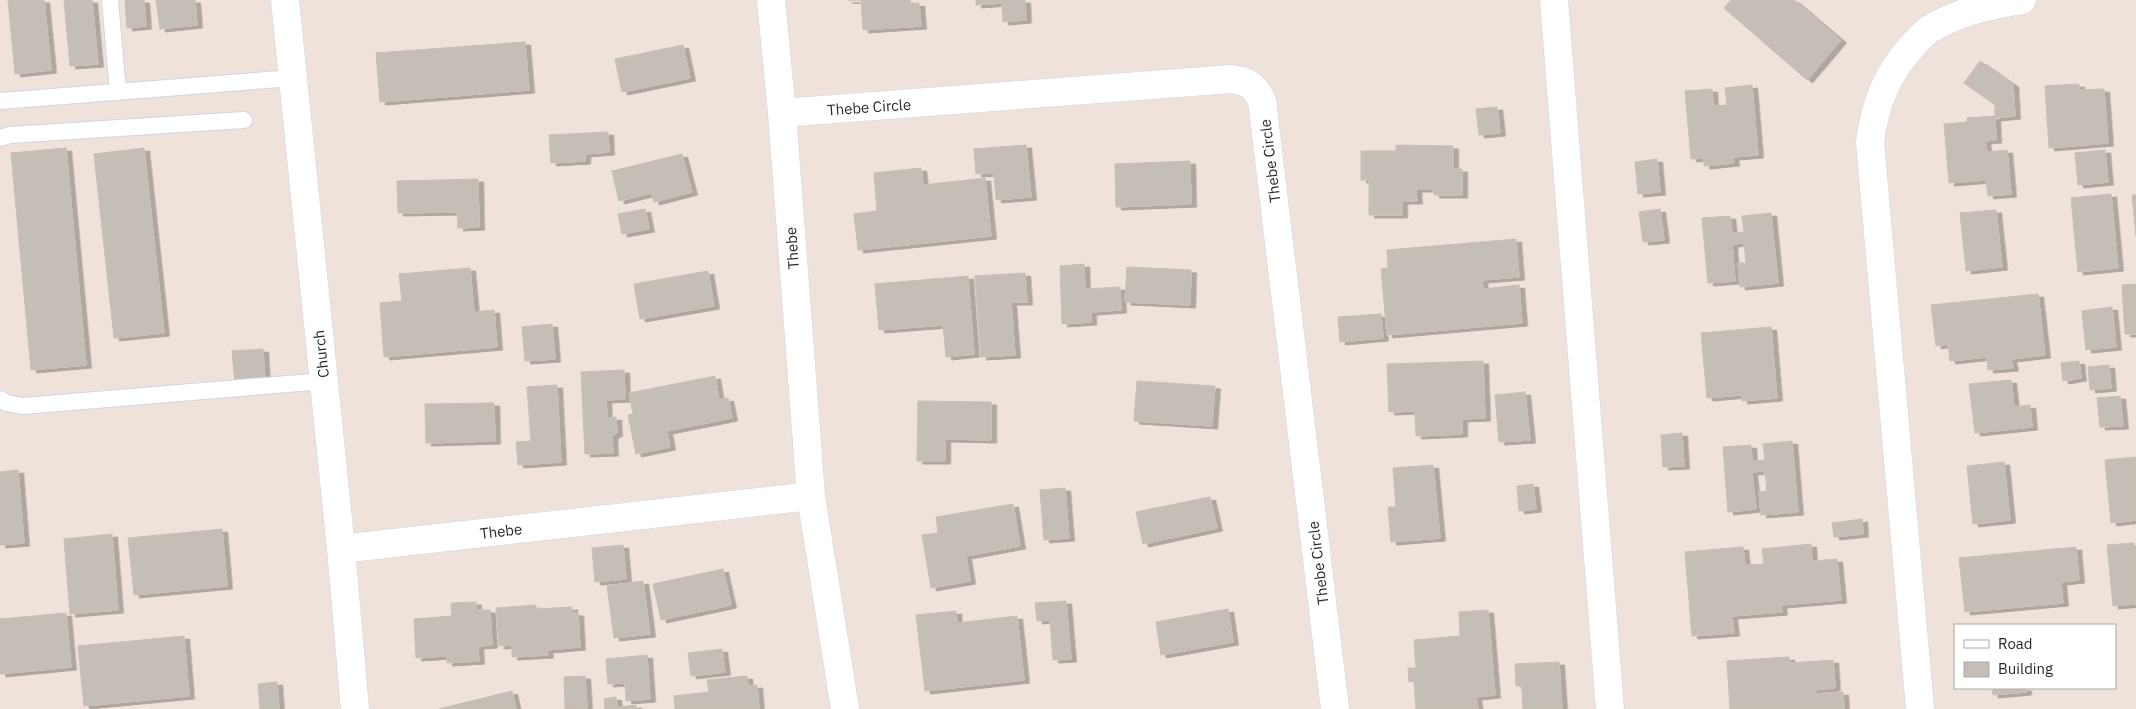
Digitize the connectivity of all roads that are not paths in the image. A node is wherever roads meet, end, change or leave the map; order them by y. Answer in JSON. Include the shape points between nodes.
{"nodes":[{"id":1,"x":110,"y":0,"type":"edge"},
{"id":2,"x":285,"y":0,"type":"edge"},
{"id":3,"x":772,"y":0,"type":"edge"},
{"id":4,"x":1554,"y":0,"type":"edge"},
{"id":5,"x":2022,"y":0,"type":"edge"},
{"id":6,"x":293,"y":78,"type":"junction"},
{"id":7,"x":118,"y":92,"type":"junction"},
{"id":8,"x":0,"y":101,"type":"edge"},
{"id":9,"x":782,"y":113,"type":"junction"},
{"id":10,"x":244,"y":120,"type":"dead end"},
{"id":11,"x":0,"y":138,"type":"edge"},
{"id":12,"x":324,"y":381,"type":"junction"},
{"id":13,"x":0,"y":399,"type":"edge"},
{"id":14,"x":811,"y":496,"type":"junction"},
{"id":15,"x":341,"y":550,"type":"junction"},
{"id":16,"x":355,"y":709,"type":"edge"},
{"id":17,"x":845,"y":709,"type":"edge"},
{"id":18,"x":1335,"y":709,"type":"edge"},
{"id":19,"x":1610,"y":709,"type":"edge"},
{"id":20,"x":1920,"y":709,"type":"edge"}],
"edges":[{"from":1,"to":7,"type":"lane"},
{"from":2,"to":6,"type":"street","name":"Church"},
{"from":3,"to":9,"type":"street","name":"Thebe"},
{"from":4,"to":19,"type":"street"},
{"from":5,"to":20,"type":"street","via":[[1963,13],[1928,30],[1903,55],[1885,85],[1874,113],[1870,142]]},
{"from":6,"to":7,"type":"lane"},
{"from":6,"to":12,"type":"street","name":"Church"},
{"from":7,"to":8,"type":"lane"},
{"from":9,"to":14,"type":"street","name":"Thebe"},
{"from":9,"to":18,"type":"street","name":"Thebe Circle","via":[[1231,79],[1244,81],[1256,88],[1262,101]]},
{"from":10,"to":11,"type":"lane"},
{"from":12,"to":13,"type":"lane","via":[[23,406]]},
{"from":12,"to":15,"type":"street","name":"Church"},
{"from":14,"to":15,"type":"street","name":"Thebe"},
{"from":14,"to":17,"type":"street","name":"Thebe"},
{"from":15,"to":16,"type":"street","name":"Church"}]}
